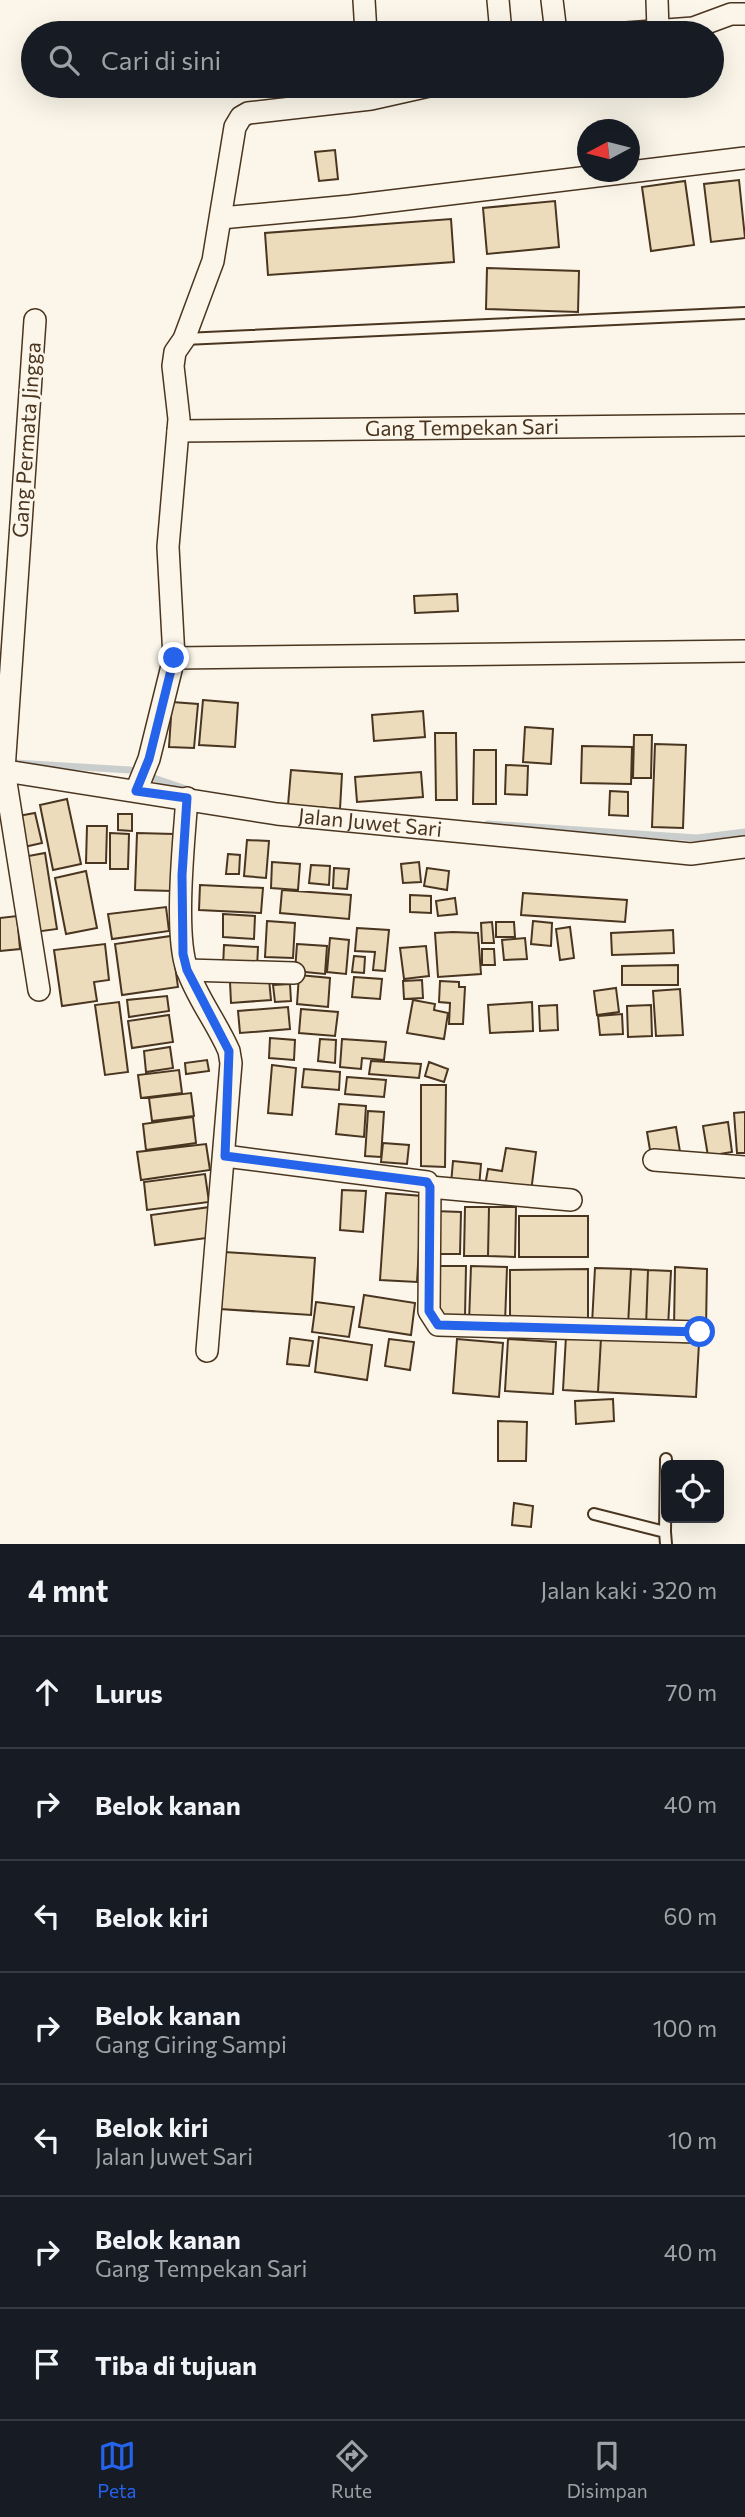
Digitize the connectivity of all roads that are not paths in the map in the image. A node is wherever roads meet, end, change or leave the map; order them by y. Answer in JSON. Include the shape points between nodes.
{"nodes":[{"id":1,"x":364,"y":0,"type":"edge"},
{"id":2,"x":498,"y":0,"type":"edge"},
{"id":3,"x":552,"y":0,"type":"edge"},
{"id":4,"x":657,"y":0,"type":"edge"},
{"id":5,"x":737,"y":9,"type":"edge"},
{"id":6,"x":365,"y":21,"type":"edge"},
{"id":7,"x":500,"y":21,"type":"edge"},
{"id":8,"x":555,"y":21,"type":"edge"},
{"id":9,"x":658,"y":21,"type":"edge"},
{"id":10,"x":709,"y":21,"type":"edge"},
{"id":11,"x":336,"y":98,"type":"edge"},
{"id":12,"x":745,"y":158,"type":"edge"},
{"id":13,"x":221,"y":218,"type":"junction"},
{"id":14,"x":745,"y":313,"type":"edge"},
{"id":15,"x":35,"y":320,"type":"dead end"},
{"id":16,"x":184,"y":339,"type":"junction"},
{"id":17,"x":745,"y":425,"type":"edge"},
{"id":18,"x":178,"y":431,"type":"junction"},
{"id":19,"x":745,"y":651,"type":"edge"},
{"id":20,"x":174,"y":658,"type":"junction"},
{"id":21,"x":4,"y":765,"type":"edge"},
{"id":22,"x":142,"y":776,"type":"junction"},
{"id":23,"x":187,"y":798,"type":"junction"},
{"id":24,"x":745,"y":847,"type":"edge"},
{"id":25,"x":187,"y":970,"type":"junction"},
{"id":26,"x":294,"y":973,"type":"dead end"},
{"id":27,"x":38,"y":990,"type":"dead end"},
{"id":28,"x":225,"y":1156,"type":"junction"},
{"id":29,"x":654,"y":1160,"type":"dead end"},
{"id":30,"x":745,"y":1167,"type":"edge"},
{"id":31,"x":430,"y":1187,"type":"junction"},
{"id":32,"x":571,"y":1200,"type":"dead end"},
{"id":33,"x":700,"y":1332,"type":"dead end"},
{"id":34,"x":207,"y":1351,"type":"dead end"},
{"id":35,"x":666,"y":1459,"type":"dead end"},
{"id":36,"x":594,"y":1514,"type":"dead end"},
{"id":37,"x":665,"y":1532,"type":"junction"},
{"id":38,"x":666,"y":1544,"type":"edge"}],
"edges":[{"from":1,"to":6,"type":"street"},
{"from":2,"to":7,"type":"street"},
{"from":3,"to":8,"type":"street"},
{"from":4,"to":9,"type":"street"},
{"from":5,"to":10,"type":"street"},
{"from":11,"to":13,"type":"street","via":[[241,117],[232,139]]},
{"from":12,"to":13,"type":"street"},
{"from":13,"to":16,"type":"street","via":[[213,261]]},
{"from":14,"to":16,"type":"lane"},
{"from":15,"to":21,"type":"street","name":"Gang Permata Jingga"},
{"from":16,"to":18,"type":"street","via":[[173,366]]},
{"from":17,"to":18,"type":"street","name":"Gang Tempekan Sari"},
{"from":18,"to":20,"type":"street","via":[[168,547]]},
{"from":19,"to":20,"type":"street"},
{"from":20,"to":22,"type":"street"},
{"from":21,"to":22,"type":"street","name":"Jalan Juwet Sari"},
{"from":21,"to":27,"type":"street","name":"Gang Permata Jingga"},
{"from":22,"to":23,"type":"street","name":"Jalan Juwet Sari"},
{"from":23,"to":24,"type":"street","name":"Jalan Juwet Sari","via":[[277,814],[691,854]]},
{"from":23,"to":25,"type":"street","via":[[182,875]]},
{"from":25,"to":26,"type":"street"},
{"from":25,"to":28,"type":"street","via":[[229,1051]]},
{"from":28,"to":31,"type":"street","via":[[423,1179]]},
{"from":28,"to":34,"type":"street"},
{"from":29,"to":30,"type":"street"},
{"from":31,"to":32,"type":"street"},
{"from":31,"to":33,"type":"street","via":[[429,1311],[438,1325]]},
{"from":35,"to":37,"type":"lane"},
{"from":36,"to":37,"type":"lane"},
{"from":37,"to":38,"type":"lane"}]}
